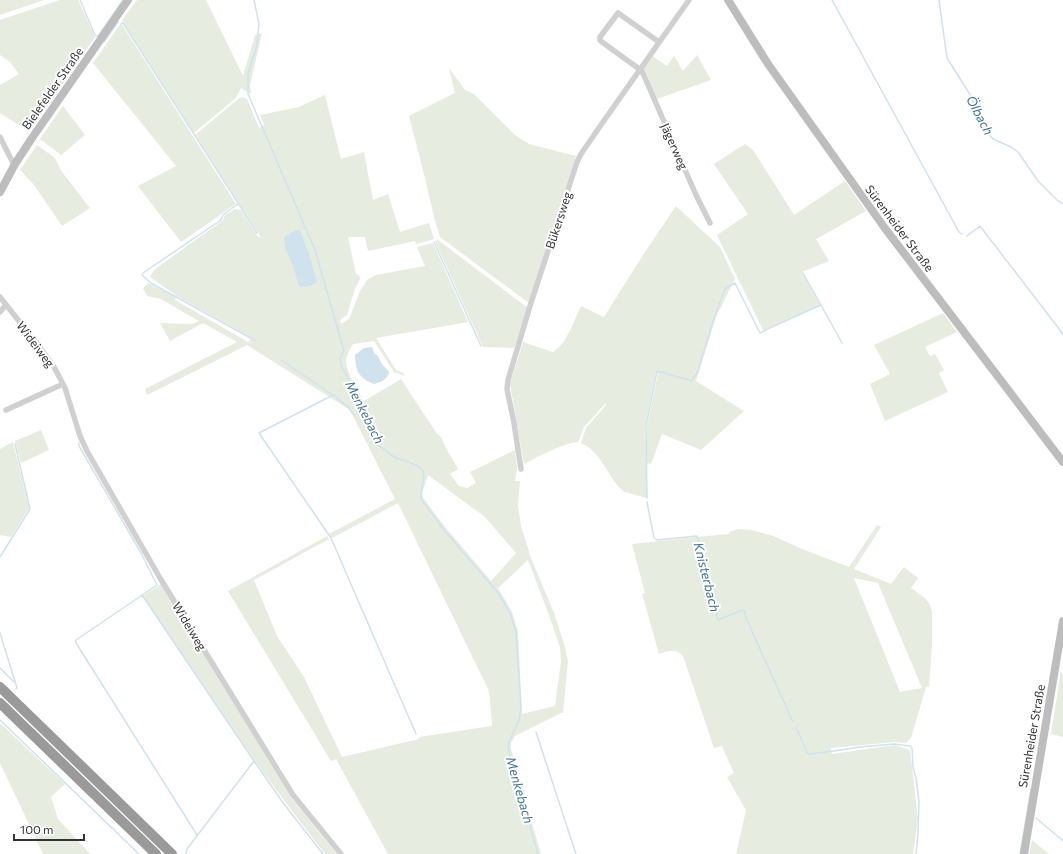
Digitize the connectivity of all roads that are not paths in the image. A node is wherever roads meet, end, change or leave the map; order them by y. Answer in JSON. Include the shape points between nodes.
{"nodes":[{"id":1,"x":128,"y":0,"type":"edge"},
{"id":2,"x":689,"y":0,"type":"edge"},
{"id":3,"x":728,"y":0,"type":"edge"},
{"id":4,"x":659,"y":42,"type":"junction"},
{"id":5,"x":640,"y":69,"type":"junction"},
{"id":6,"x":0,"y":137,"type":"edge"},
{"id":7,"x":15,"y":164,"type":"junction"},
{"id":8,"x":0,"y":192,"type":"edge"},
{"id":9,"x":710,"y":224,"type":"dead end"},
{"id":10,"x":0,"y":298,"type":"edge"},
{"id":11,"x":6,"y":305,"type":"junction"},
{"id":12,"x":0,"y":312,"type":"edge"},
{"id":13,"x":63,"y":384,"type":"junction"},
{"id":14,"x":6,"y":410,"type":"dead end"},
{"id":15,"x":1063,"y":462,"type":"edge"},
{"id":16,"x":521,"y":469,"type":"dead end"},
{"id":17,"x":1063,"y":621,"type":"edge"},
{"id":18,"x":0,"y":687,"type":"edge"},
{"id":19,"x":0,"y":703,"type":"edge"},
{"id":20,"x":156,"y":854,"type":"edge"},
{"id":21,"x":172,"y":854,"type":"edge"},
{"id":22,"x":341,"y":854,"type":"edge"},
{"id":23,"x":1024,"y":854,"type":"edge"}],
"edges":[{"from":1,"to":7,"type":"main road","name":"Bielefelder Straße"},
{"from":2,"to":4,"type":"street","name":"Bükersweg"},
{"from":3,"to":15,"type":"main road","name":"Sürenheider Straße","via":[[768,64],[884,227]]},
{"from":4,"to":5,"type":"street","name":"Bükersweg"},
{"from":4,"to":5,"type":"street","via":[[618,13],[600,37],[602,42]]},
{"from":5,"to":9,"type":"street","name":"Jägerweg"},
{"from":5,"to":16,"type":"street","name":"Bükersweg","via":[[577,162],[510,373],[507,389]]},
{"from":6,"to":7,"type":"street"},
{"from":7,"to":8,"type":"main road","name":"Bielefelder Straße"},
{"from":10,"to":11,"type":"street","name":"Wideiweg"},
{"from":11,"to":12,"type":"street"},
{"from":11,"to":13,"type":"street","name":"Wideiweg","via":[[54,367]]},
{"from":13,"to":14,"type":"street"},
{"from":13,"to":22,"type":"street","name":"Wideiweg","via":[[83,443],[160,578],[293,795]]},
{"from":17,"to":23,"type":"main road","name":"Sürenheider Straße"},
{"from":18,"to":21,"type":"highway"},
{"from":19,"to":20,"type":"highway"}]}
